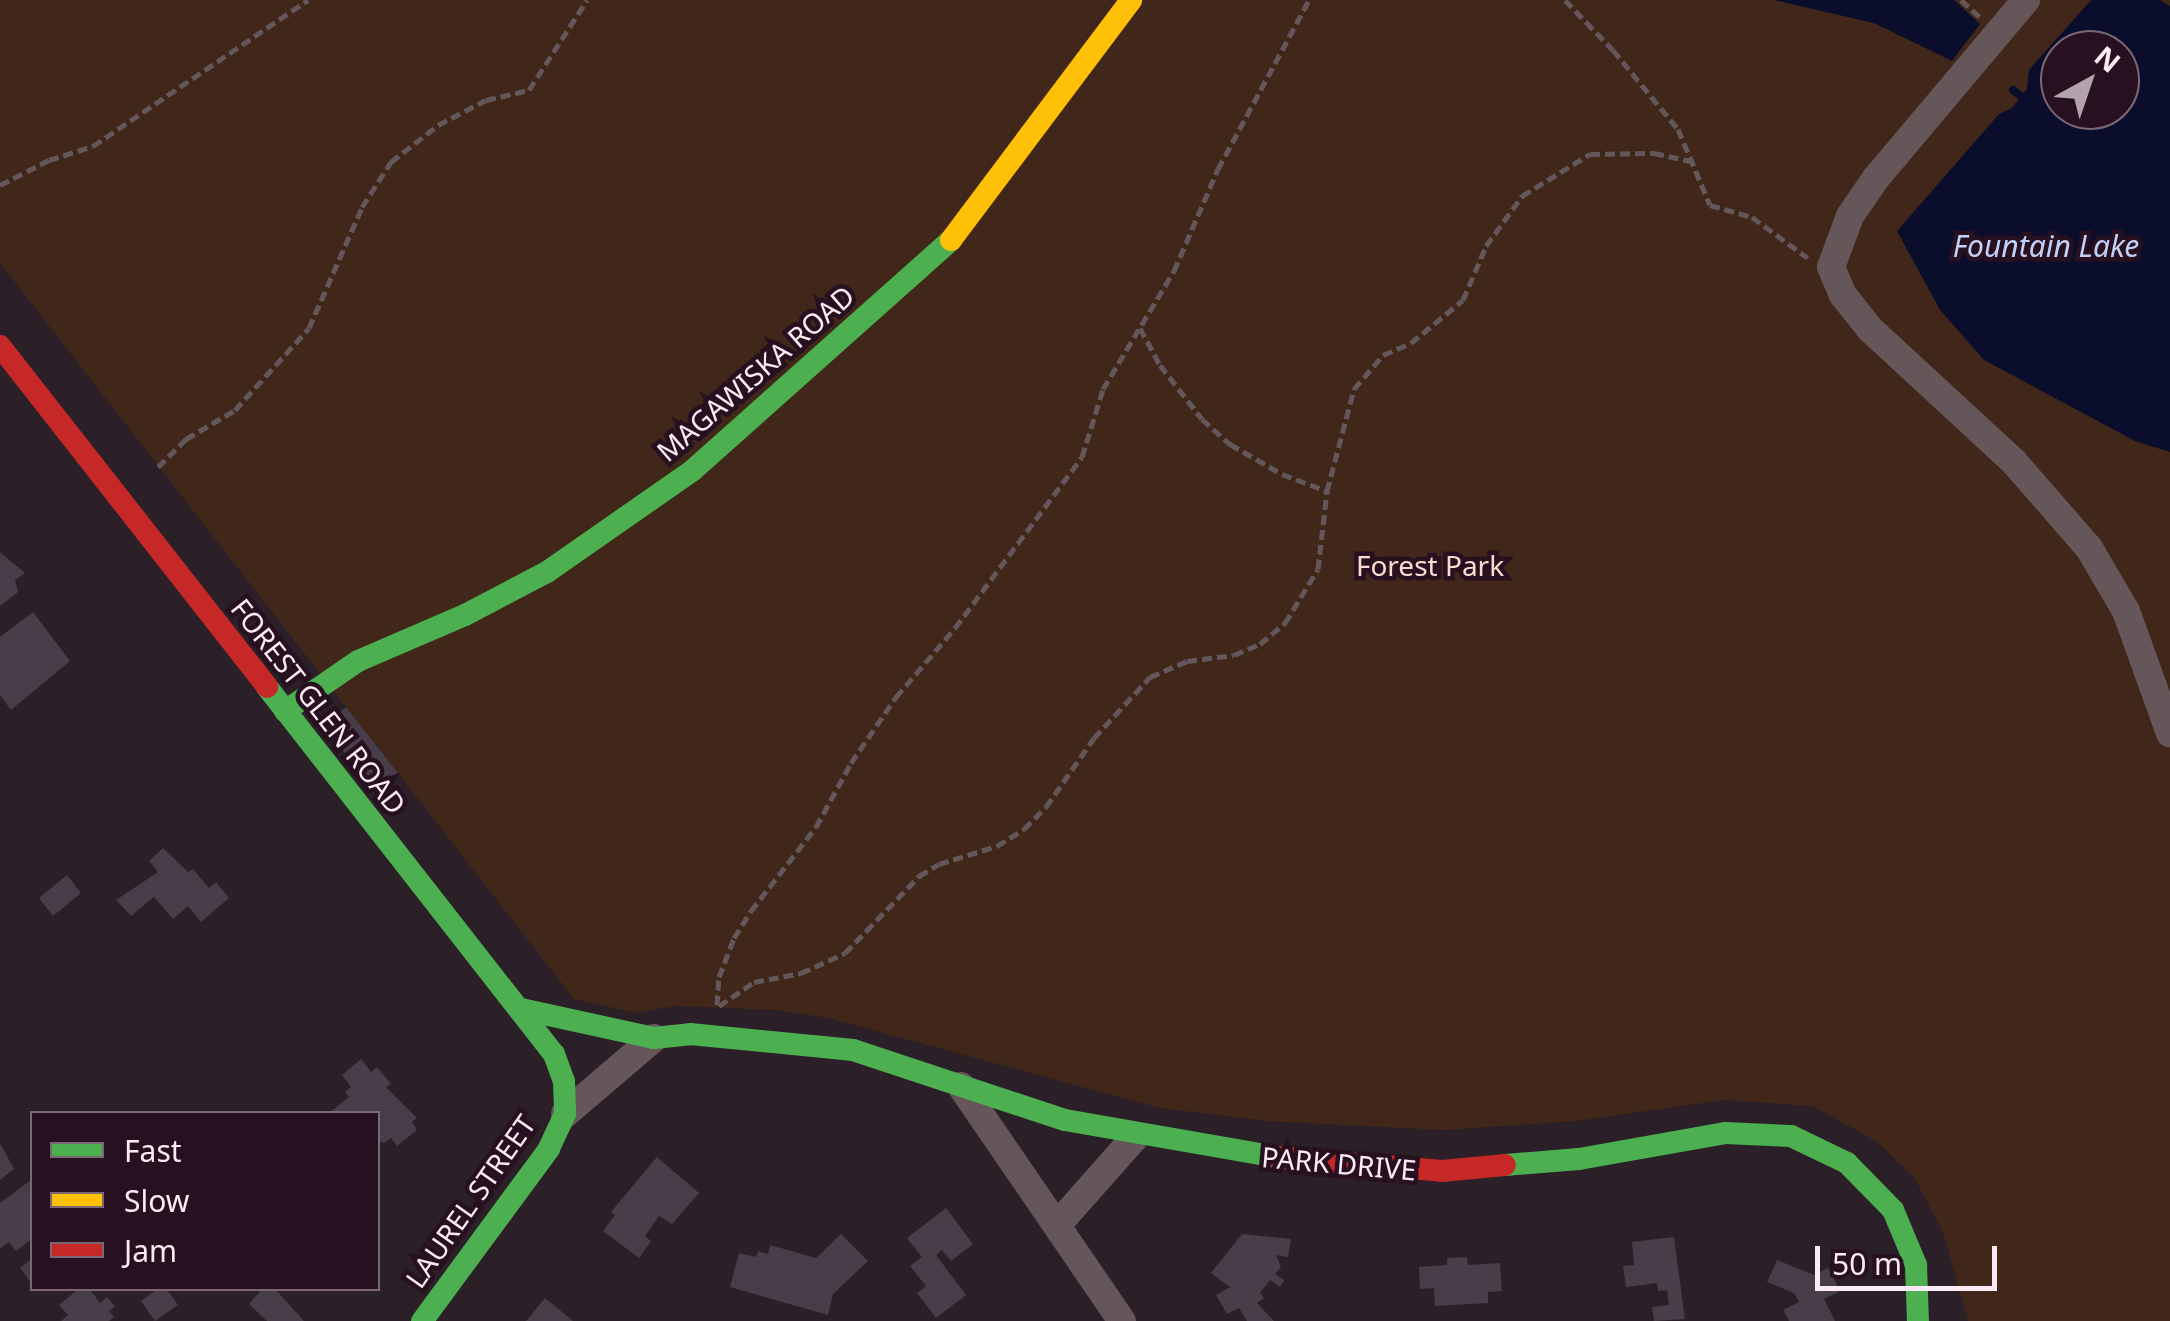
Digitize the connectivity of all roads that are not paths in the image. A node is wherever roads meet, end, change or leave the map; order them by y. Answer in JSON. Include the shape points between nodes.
{"nodes":[{"id":1,"x":1131,"y":0,"type":"edge"},
{"id":2,"x":2026,"y":0,"type":"edge"},
{"id":3,"x":0,"y":346,"type":"edge"},
{"id":4,"x":285,"y":711,"type":"junction"},
{"id":5,"x":2170,"y":733,"type":"edge"},
{"id":6,"x":521,"y":1009,"type":"junction"},
{"id":7,"x":654,"y":1038,"type":"junction"},
{"id":8,"x":962,"y":1086,"type":"junction"},
{"id":9,"x":565,"y":1114,"type":"junction"},
{"id":10,"x":1135,"y":1137,"type":"junction"},
{"id":11,"x":1059,"y":1223,"type":"junction"},
{"id":12,"x":1924,"y":1316,"type":"edge"},
{"id":13,"x":422,"y":1321,"type":"edge"},
{"id":14,"x":1122,"y":1321,"type":"edge"}],
"edges":[{"from":1,"to":4,"type":"street","name":"MAGAWISKA ROAD","via":[[956,236],[730,438],[561,564],[358,661]]},
{"from":2,"to":5,"type":"street","via":[[1876,178],[1845,226],[1830,267],[1842,295],[1870,329],[2015,463],[2101,564],[2126,610]]},
{"from":3,"to":4,"type":"street","name":"FOREST GLEN ROAD"},
{"from":4,"to":6,"type":"street","name":"FOREST GLEN ROAD"},
{"from":6,"to":7,"type":"street","name":"PARK DRIVE"},
{"from":6,"to":9,"type":"street","name":"FOREST GLEN ROAD","via":[[554,1054]]},
{"from":7,"to":8,"type":"street","name":"PARK DRIVE","via":[[690,1034],[852,1050]]},
{"from":7,"to":9,"type":"street"},
{"from":8,"to":10,"type":"street","name":"PARK DRIVE"},
{"from":8,"to":11,"type":"street"},
{"from":9,"to":13,"type":"street","name":"LAUREL STREET","via":[[549,1149]]},
{"from":10,"to":11,"type":"street"},
{"from":10,"to":12,"type":"street","name":"PARK DRIVE","via":[[1239,1154],[1442,1171],[1579,1159],[1725,1133],[1791,1136],[1847,1162],[1893,1210],[1916,1265]]},
{"from":11,"to":14,"type":"street"}]}
